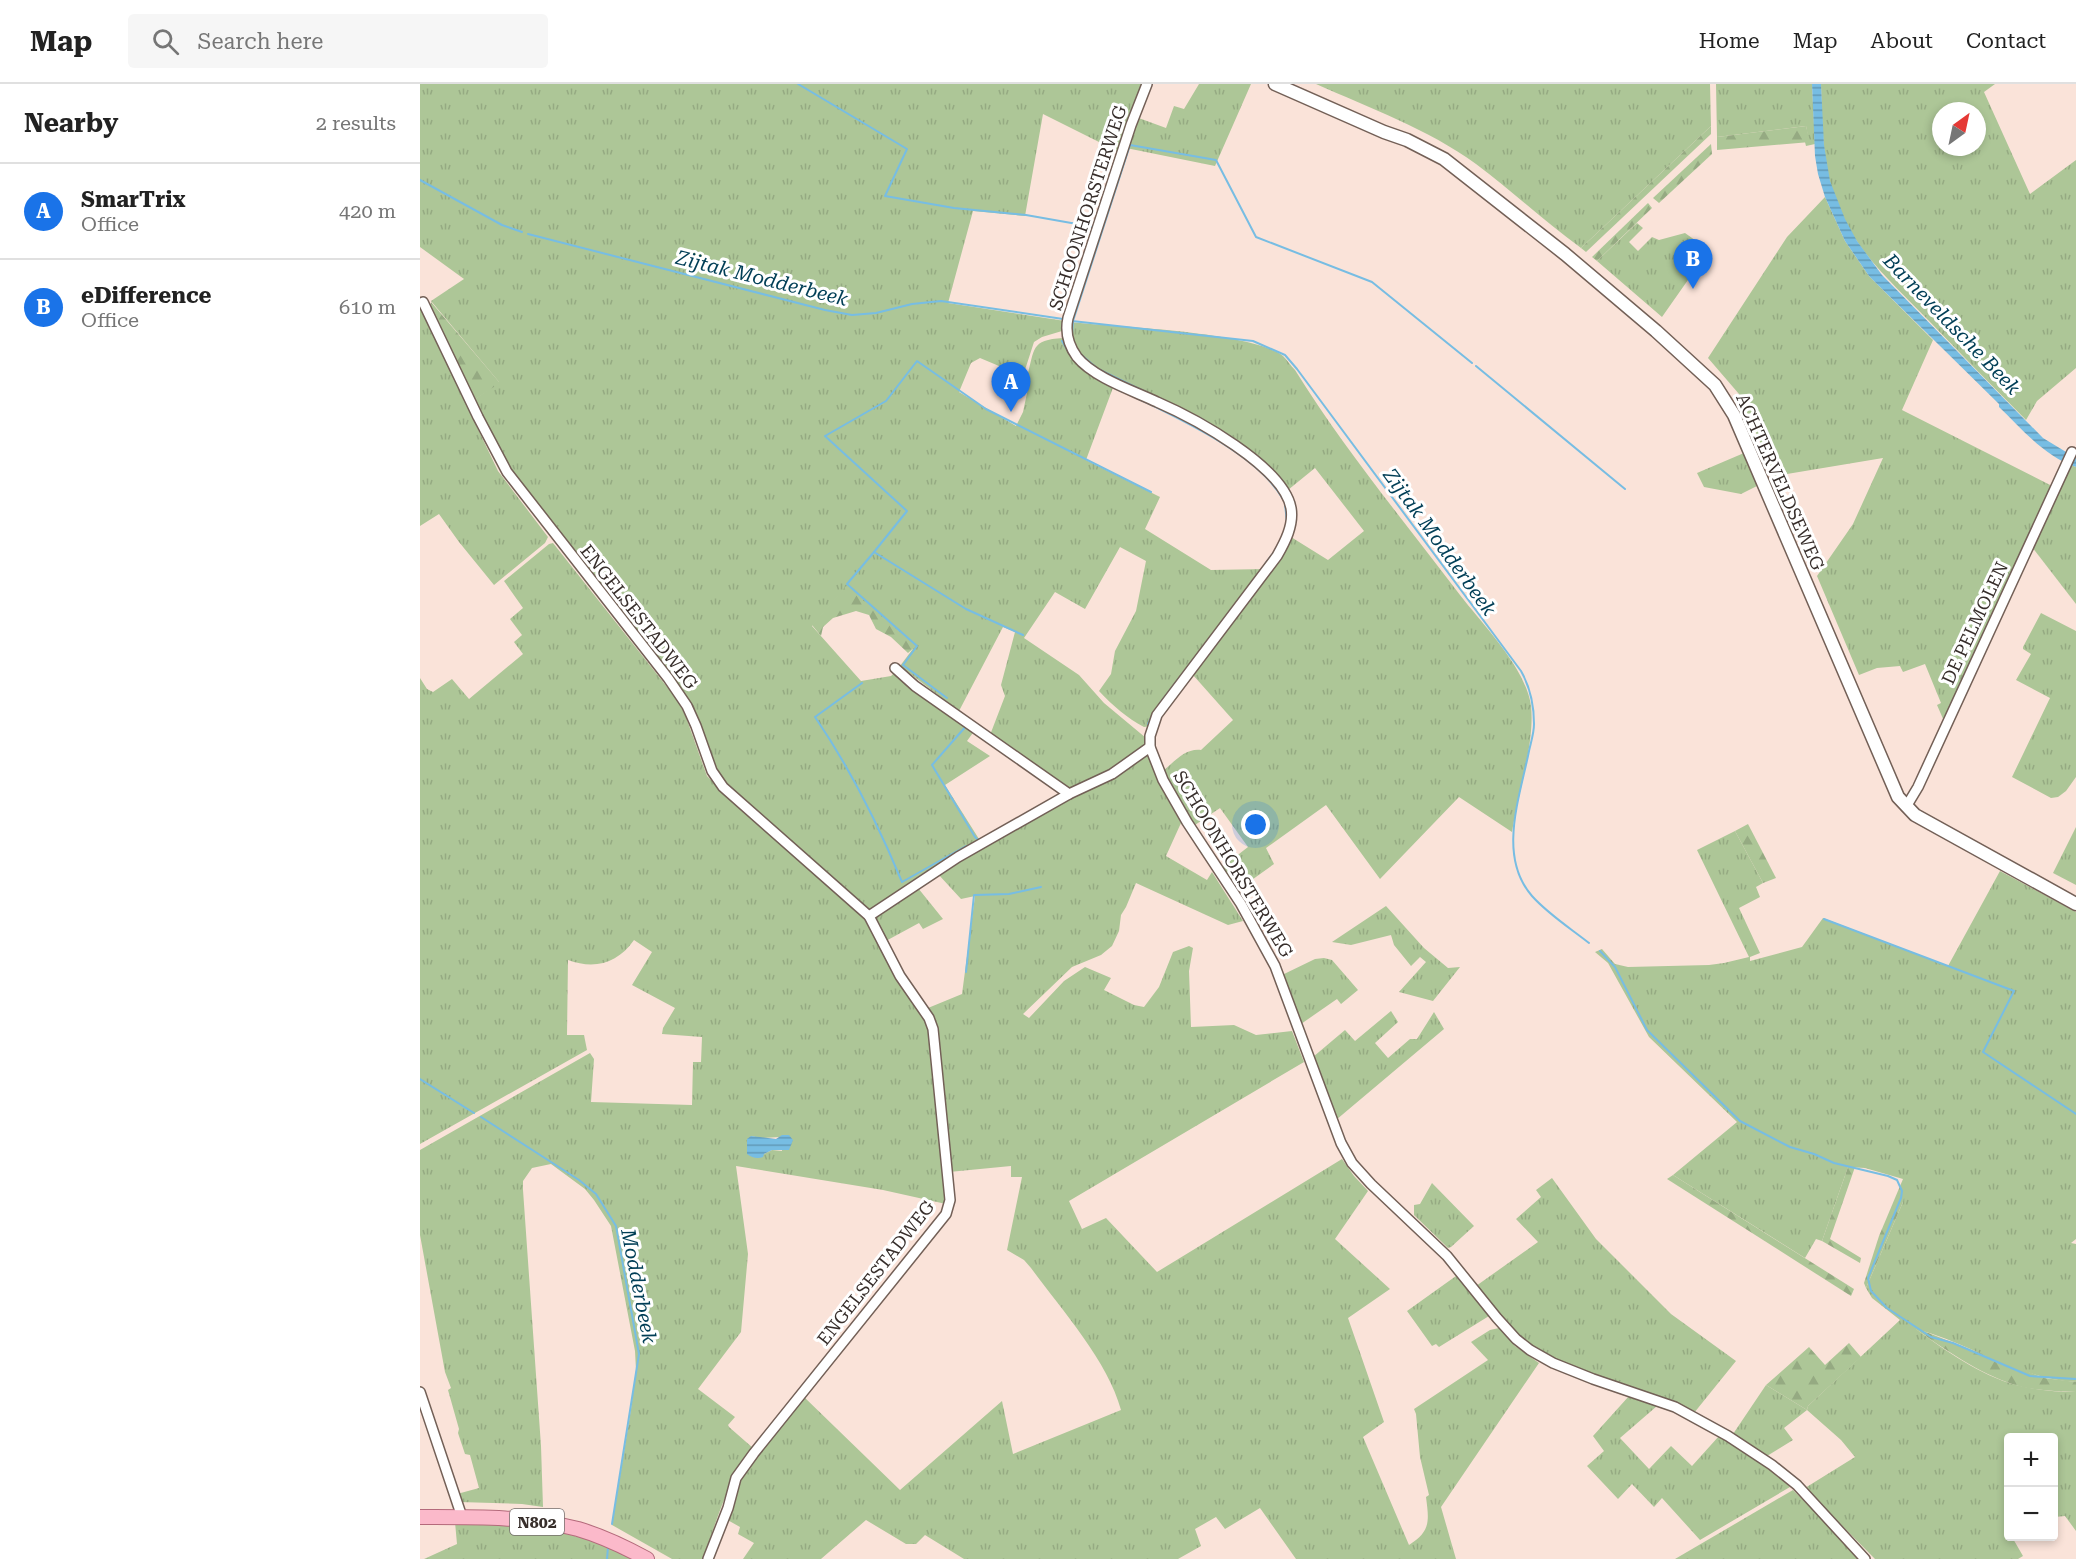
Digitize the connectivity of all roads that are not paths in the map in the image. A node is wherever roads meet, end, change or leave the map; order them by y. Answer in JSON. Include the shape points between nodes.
{"nodes":[{"id":1,"x":1148,"y":84,"type":"edge"},
{"id":2,"x":1275,"y":84,"type":"edge"},
{"id":3,"x":423,"y":302,"type":"dead end"},
{"id":4,"x":2072,"y":452,"type":"dead end"},
{"id":5,"x":895,"y":668,"type":"dead end"},
{"id":6,"x":1150,"y":747,"type":"junction"},
{"id":7,"x":1069,"y":794,"type":"junction"},
{"id":8,"x":1906,"y":807,"type":"junction"},
{"id":9,"x":2076,"y":904,"type":"edge"},
{"id":10,"x":869,"y":916,"type":"junction"},
{"id":11,"x":420,"y":1392,"type":"edge"},
{"id":12,"x":420,"y":1517,"type":"edge"},
{"id":13,"x":462,"y":1517,"type":"junction"},
{"id":14,"x":646,"y":1559,"type":"edge"},
{"id":15,"x":708,"y":1559,"type":"edge"},
{"id":16,"x":1865,"y":1559,"type":"edge"}],
"edges":[{"from":1,"to":6,"type":"street","name":"SCHOONHORSTERWEG","via":[[1068,318],[1068,338],[1078,358],[1097,373],[1191,418],[1253,459],[1286,494],[1291,508],[1287,536],[1277,556],[1157,715]]},
{"from":2,"to":8,"type":"street","name":"ACHTERVELDSEWEG","via":[[1444,159],[1565,254],[1715,385],[1734,415]]},
{"from":3,"to":10,"type":"street","name":"ENGELSESTADWEG","via":[[507,472],[687,706],[711,771]]},
{"from":4,"to":8,"type":"street","name":"DE PELMOLEN"},
{"from":5,"to":7,"type":"street"},
{"from":6,"to":7,"type":"street","via":[[1117,771]]},
{"from":6,"to":16,"type":"street","name":"SCHOONHORSTERWEG","via":[[1163,780],[1275,966],[1352,1163],[1447,1256],[1497,1318],[1530,1350],[1593,1379],[1675,1407],[1728,1436],[1797,1485]]},
{"from":7,"to":10,"type":"street","via":[[958,857]]},
{"from":8,"to":9,"type":"street","name":"ACHTERVELDSEWEG"},
{"from":10,"to":15,"type":"street","name":"ENGELSESTADWEG","via":[[933,1029],[950,1200],[946,1214],[736,1478]]},
{"from":11,"to":13,"type":"street"},
{"from":12,"to":13,"type":"main road","number":"N802"},
{"from":13,"to":14,"type":"main road","number":"N802","via":[[542,1522],[578,1529]]}]}
